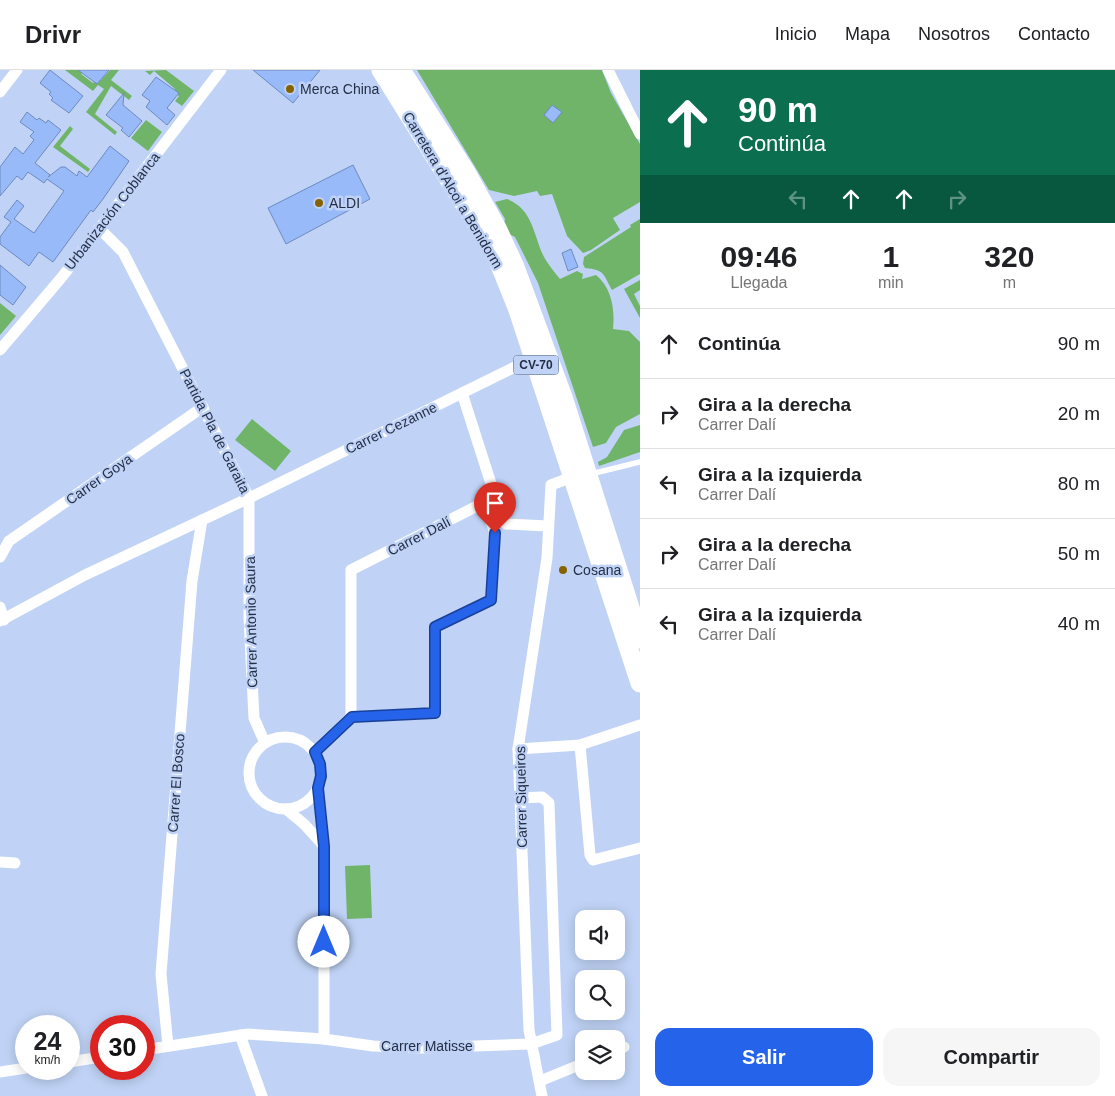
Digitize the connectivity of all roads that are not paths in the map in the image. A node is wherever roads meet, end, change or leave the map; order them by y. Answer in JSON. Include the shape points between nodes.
{"nodes":[{"id":1,"x":17,"y":70,"type":"edge"},
{"id":2,"x":221,"y":70,"type":"edge"},
{"id":3,"x":381,"y":70,"type":"edge"},
{"id":4,"x":401,"y":70,"type":"edge"},
{"id":5,"x":608,"y":70,"type":"edge"},
{"id":6,"x":0,"y":92,"type":"edge"},
{"id":7,"x":640,"y":134,"type":"edge"},
{"id":8,"x":99,"y":228,"type":"junction"},
{"id":9,"x":0,"y":350,"type":"edge"},
{"id":10,"x":533,"y":358,"type":"junction"},
{"id":11,"x":462,"y":393,"type":"junction"},
{"id":12,"x":203,"y":407,"type":"junction"},
{"id":13,"x":640,"y":462,"type":"edge"},
{"id":14,"x":580,"y":476,"type":"junction"},
{"id":15,"x":250,"y":498,"type":"junction"},
{"id":16,"x":202,"y":520,"type":"junction"},
{"id":17,"x":547,"y":526,"type":"junction"},
{"id":18,"x":0,"y":557,"type":"edge"},
{"id":19,"x":0,"y":607,"type":"edge"},
{"id":20,"x":2,"y":621,"type":"edge"},
{"id":21,"x":640,"y":639,"type":"edge"},
{"id":22,"x":640,"y":683,"type":"edge"},
{"id":23,"x":352,"y":717,"type":"junction"},
{"id":24,"x":640,"y":725,"type":"edge"},
{"id":25,"x":265,"y":743,"type":"junction"},
{"id":26,"x":580,"y":745,"type":"junction"},
{"id":27,"x":518,"y":749,"type":"junction"},
{"id":28,"x":315,"y":752,"type":"junction"},
{"id":29,"x":318,"y":788,"type":"junction"},
{"id":30,"x":520,"y":798,"type":"junction"},
{"id":31,"x":286,"y":809,"type":"junction"},
{"id":32,"x":324,"y":846,"type":"junction"},
{"id":33,"x":640,"y":848,"type":"edge"},
{"id":34,"x":0,"y":862,"type":"edge"},
{"id":35,"x":15,"y":863,"type":"dead end"},
{"id":36,"x":240,"y":1035,"type":"junction"},
{"id":37,"x":324,"y":1039,"type":"junction"},
{"id":38,"x":531,"y":1044,"type":"junction"},
{"id":39,"x":168,"y":1046,"type":"junction"},
{"id":40,"x":155,"y":1048,"type":"edge"},
{"id":41,"x":575,"y":1067,"type":"edge"},
{"id":42,"x":15,"y":1070,"type":"edge"},
{"id":43,"x":0,"y":1072,"type":"edge"},
{"id":44,"x":540,"y":1081,"type":"junction"},
{"id":45,"x":262,"y":1096,"type":"edge"},
{"id":46,"x":542,"y":1096,"type":"edge"}],
"edges":[{"from":1,"to":6,"type":"street"},
{"from":2,"to":8,"type":"street","name":"Urbanización Coblanca"},
{"from":3,"to":10,"type":"main road","name":"Carretera d'Alcoi a Benidorm","number":"CV-70","via":[[496,255]]},
{"from":4,"to":14,"type":"main road","name":"Carretera d'Alcoi a Benidorm","number":"CV-70","via":[[466,172],[512,259],[536,321]]},
{"from":5,"to":7,"type":"street"},
{"from":8,"to":9,"type":"street","name":"Urbanización Coblanca"},
{"from":8,"to":12,"type":"street","name":"Partida Pla de Garaita","via":[[123,252]]},
{"from":10,"to":11,"type":"street","name":"Carrer Cezanne"},
{"from":10,"to":14,"type":"main road","name":"Carretera d'Alcoi a Benidorm","number":"CV-70"},
{"from":11,"to":15,"type":"street","name":"Carrer Cezanne"},
{"from":11,"to":17,"type":"street","via":[[503,520],[506,524]]},
{"from":12,"to":15,"type":"street","name":"Partida Pla de Garaita"},
{"from":12,"to":18,"type":"street","name":"Carrer Goya","via":[[9,541]]},
{"from":13,"to":14,"type":"lane"},
{"from":14,"to":17,"type":"street","name":"Carrer Siqueiros","via":[[551,485]]},
{"from":14,"to":21,"type":"main road","name":"Carretera d'Alcoi a Benidorm","number":"CV-70"},
{"from":14,"to":22,"type":"main road","name":"Carretera d'Alcoi a Benidorm","number":"CV-70"},
{"from":15,"to":16,"type":"street","name":"Partida Pla de Garaita"},
{"from":15,"to":25,"type":"street","name":"Carrer Antonio Saura","via":[[249,618],[254,718]]},
{"from":16,"to":20,"type":"street","name":"Partida Pla de Garaita","via":[[85,575]]},
{"from":16,"to":39,"type":"street","name":"Carrer El Bosco","via":[[192,581],[161,974]]},
{"from":17,"to":27,"type":"street","name":"Carrer Siqueiros","via":[[547,558]]},
{"from":19,"to":20,"type":"street"},
{"from":23,"to":23,"type":"street","name":"Carrer Dalí","via":[[435,713],[435,627],[491,600],[495,533],[485,506],[480,504],[351,570]]},
{"from":23,"to":28,"type":"street"},
{"from":24,"to":26,"type":"street"},
{"from":25,"to":28,"type":"street","via":[[289,737],[301,740]]},
{"from":25,"to":31,"type":"street","via":[[252,757],[249,780],[265,804]]},
{"from":26,"to":27,"type":"street"},
{"from":26,"to":33,"type":"street","via":[[590,855],[593,860]]},
{"from":27,"to":30,"type":"street","name":"Carrer Siqueiros"},
{"from":28,"to":29,"type":"street","via":[[321,776]]},
{"from":29,"to":31,"type":"street","via":[[308,801]]},
{"from":29,"to":32,"type":"street"},
{"from":30,"to":38,"type":"street","name":"Carrer Siqueiros"},
{"from":30,"to":38,"type":"street","name":"Carrer Matisse","via":[[542,797],[549,802],[557,1035]]},
{"from":31,"to":32,"type":"street"},
{"from":32,"to":37,"type":"street"},
{"from":34,"to":35,"type":"street"},
{"from":36,"to":37,"type":"street","name":"Carrer Matisse"},
{"from":36,"to":39,"type":"street","name":"Carrer Matisse"},
{"from":36,"to":45,"type":"street"},
{"from":37,"to":38,"type":"street","name":"Carrer Matisse","via":[[421,1048]]},
{"from":38,"to":44,"type":"street","name":"Carrer Siqueiros"},
{"from":39,"to":40,"type":"street","name":"Carrer Matisse"},
{"from":41,"to":44,"type":"street"},
{"from":42,"to":43,"type":"street"},
{"from":44,"to":46,"type":"street","name":"Carrer Siqueiros"}]}
